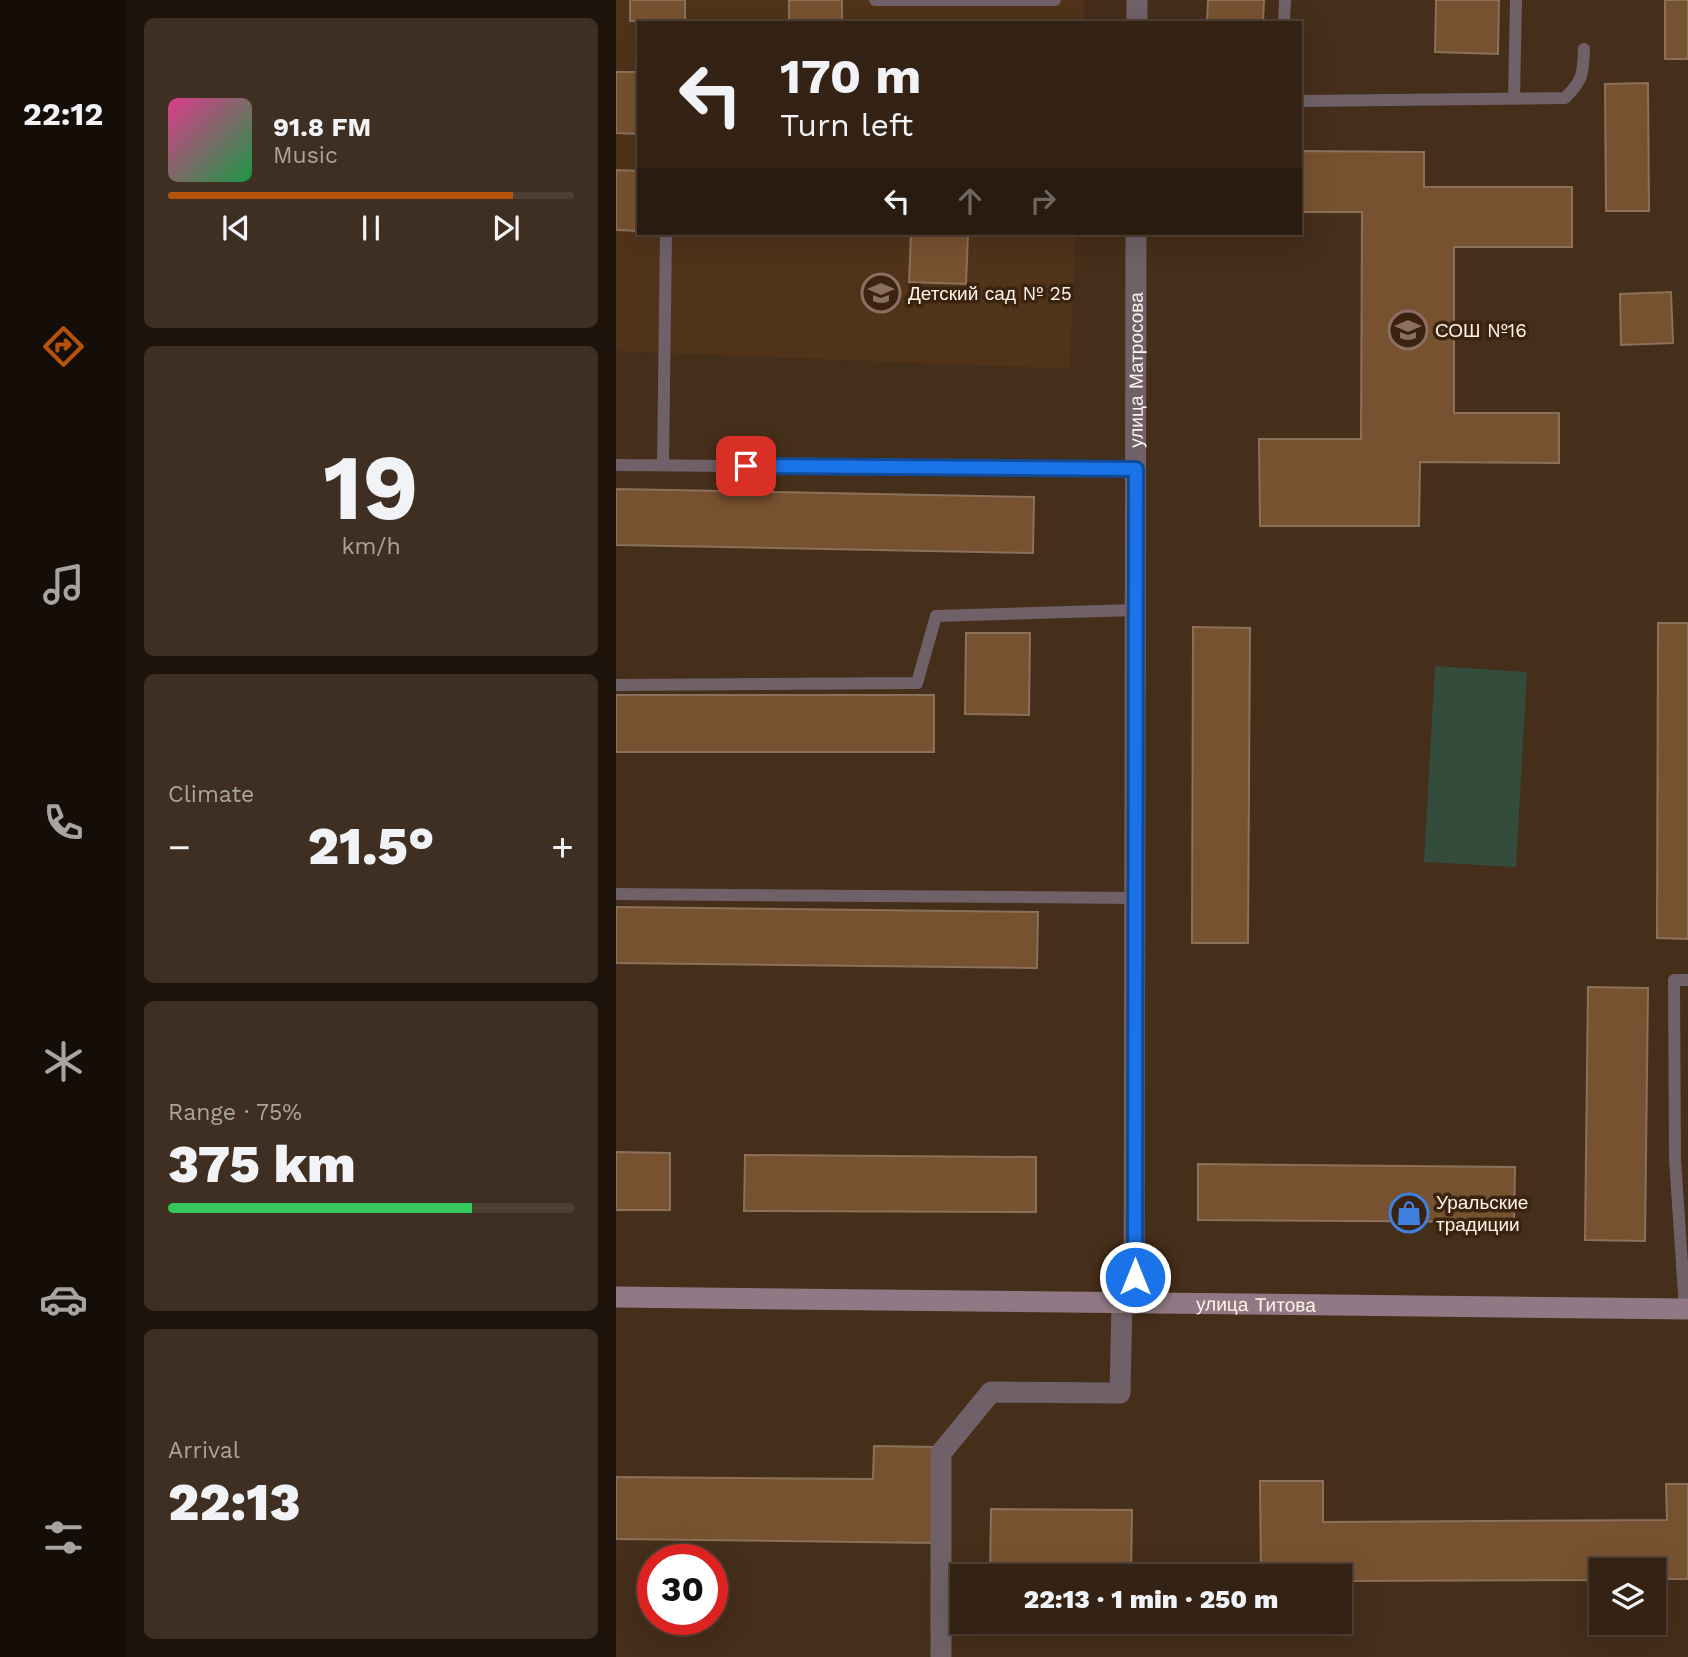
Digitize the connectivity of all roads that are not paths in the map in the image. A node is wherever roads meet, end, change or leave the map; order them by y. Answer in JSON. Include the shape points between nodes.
{"nodes":[{"id":1,"x":875,"y":0,"type":"edge"},
{"id":2,"x":1055,"y":0,"type":"edge"},
{"id":3,"x":1137,"y":0,"type":"edge"},
{"id":4,"x":1284,"y":0,"type":"edge"},
{"id":5,"x":1516,"y":0,"type":"edge"},
{"id":6,"x":1136,"y":21,"type":"edge"},
{"id":7,"x":1284,"y":21,"type":"edge"},
{"id":8,"x":1584,"y":49,"type":"dead end"},
{"id":9,"x":1514,"y":99,"type":"junction"},
{"id":10,"x":1302,"y":101,"type":"edge"},
{"id":11,"x":666,"y":235,"type":"edge"},
{"id":12,"x":1136,"y":235,"type":"edge"},
{"id":13,"x":616,"y":465,"type":"edge"},
{"id":14,"x":663,"y":465,"type":"junction"},
{"id":15,"x":1136,"y":469,"type":"junction"},
{"id":16,"x":1136,"y":610,"type":"junction"},
{"id":17,"x":616,"y":685,"type":"edge"},
{"id":18,"x":616,"y":894,"type":"edge"},
{"id":19,"x":1135,"y":898,"type":"junction"},
{"id":20,"x":1688,"y":979,"type":"edge"},
{"id":21,"x":1682,"y":1159,"type":"edge"},
{"id":22,"x":616,"y":1297,"type":"edge"},
{"id":23,"x":1128,"y":1303,"type":"junction"},
{"id":24,"x":1687,"y":1309,"type":"edge"},
{"id":25,"x":941,"y":1657,"type":"edge"}],
"edges":[{"from":1,"to":2,"type":"lane"},
{"from":3,"to":6,"type":"street"},
{"from":4,"to":7,"type":"lane"},
{"from":5,"to":9,"type":"lane"},
{"from":8,"to":9,"type":"lane","via":[[1579,83],[1565,98]]},
{"from":9,"to":10,"type":"lane"},
{"from":11,"to":14,"type":"lane"},
{"from":12,"to":15,"type":"street","name":"улица Матросова"},
{"from":13,"to":14,"type":"lane"},
{"from":14,"to":15,"type":"lane"},
{"from":15,"to":16,"type":"street","name":"улица Матросова"},
{"from":16,"to":17,"type":"lane","via":[[936,616],[917,683]]},
{"from":16,"to":19,"type":"street","name":"улица Матросова"},
{"from":18,"to":19,"type":"lane"},
{"from":19,"to":23,"type":"street","name":"улица Матросова"},
{"from":20,"to":21,"type":"lane","via":[[1674,980]]},
{"from":21,"to":24,"type":"lane"},
{"from":22,"to":23,"type":"street","name":"улица Титова"},
{"from":23,"to":24,"type":"street","name":"улица Титова"},
{"from":23,"to":25,"type":"street","name":"улица Матросова","via":[[1120,1393],[991,1392],[941,1453]]}]}
